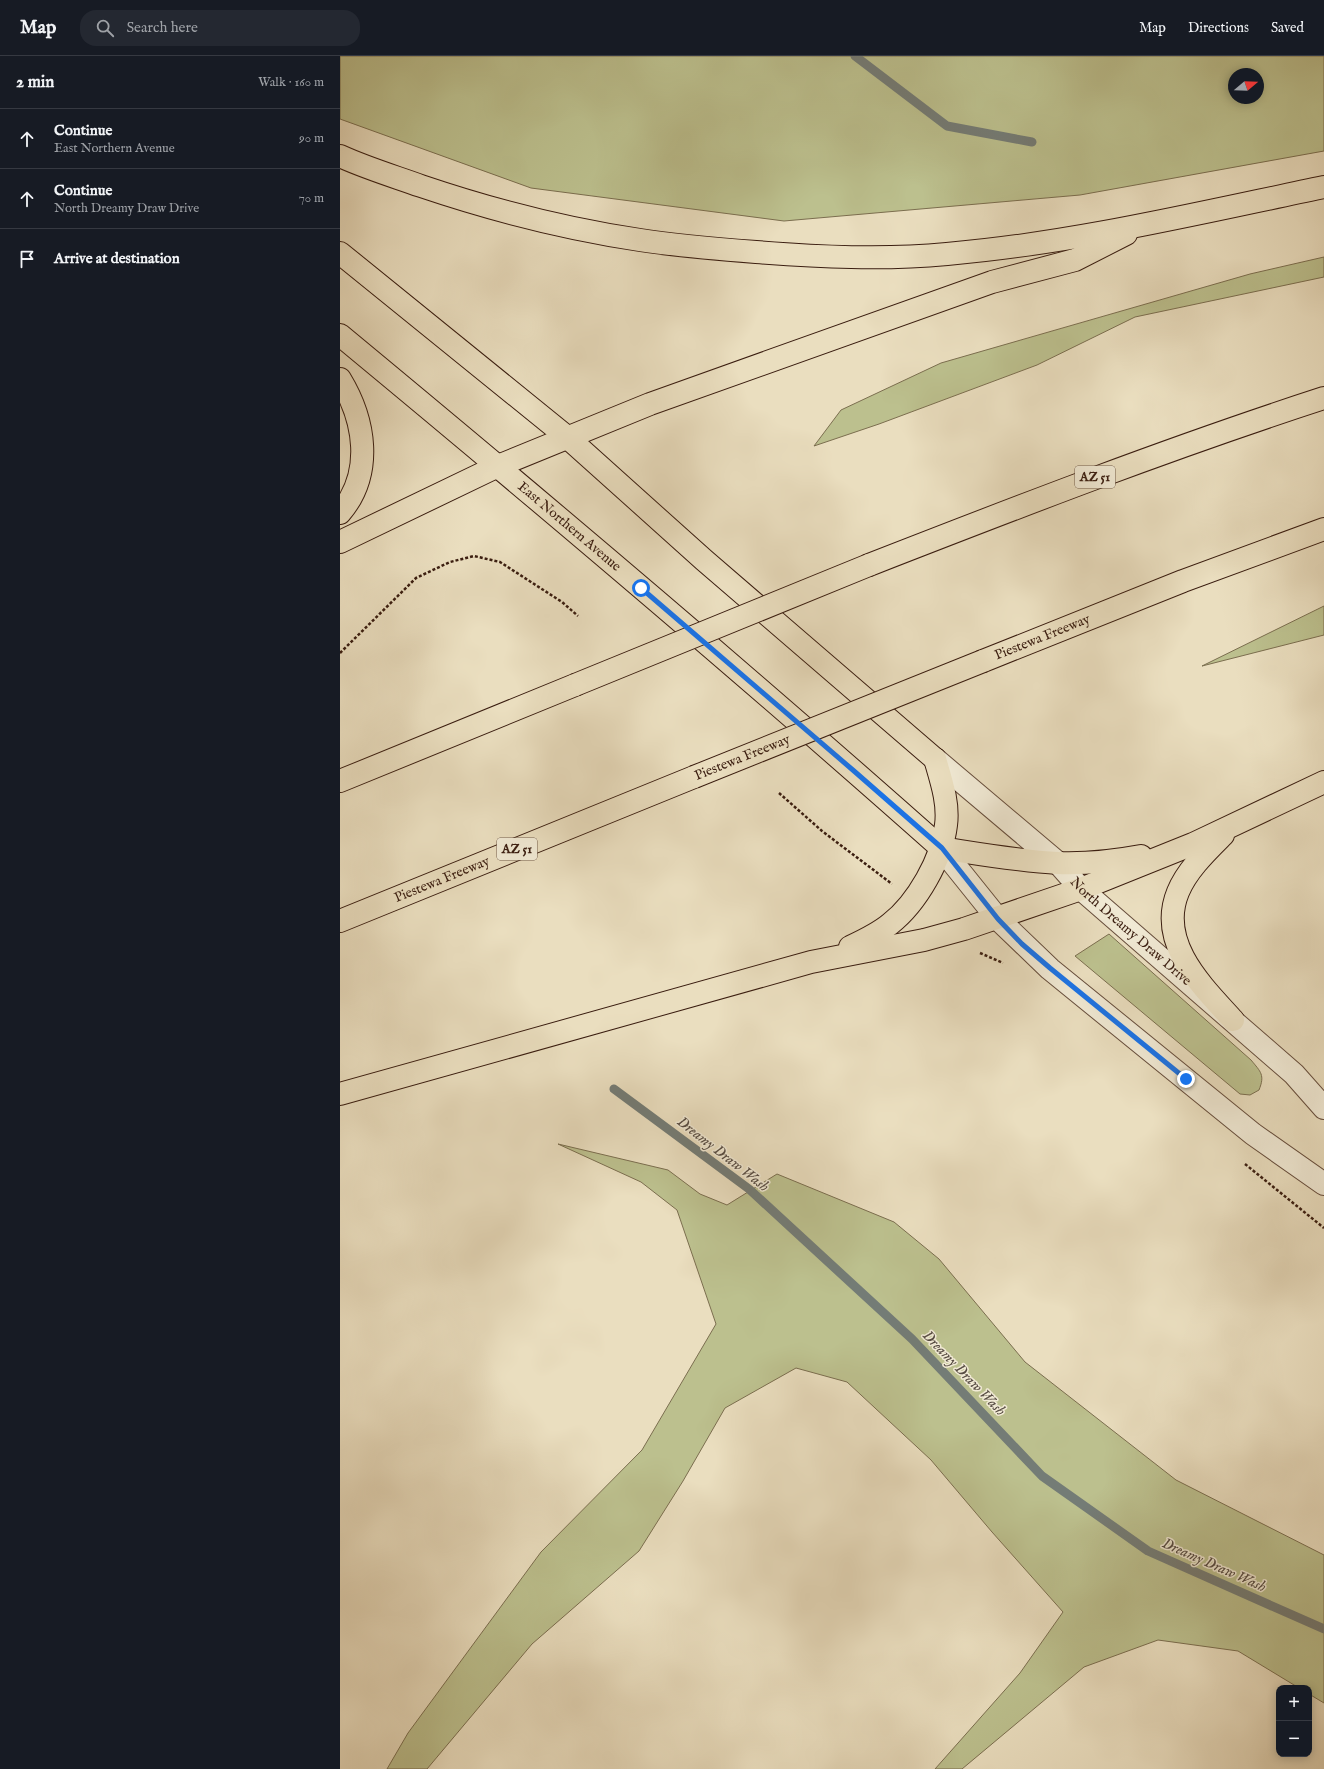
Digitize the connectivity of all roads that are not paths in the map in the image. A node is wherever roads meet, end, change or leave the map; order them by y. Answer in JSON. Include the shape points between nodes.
{"nodes":[{"id":1,"x":340,"y":156,"type":"edge"},
{"id":2,"x":1324,"y":187,"type":"edge"},
{"id":3,"x":1146,"y":223,"type":"junction"},
{"id":4,"x":340,"y":254,"type":"edge"},
{"id":5,"x":340,"y":335,"type":"edge"},
{"id":6,"x":340,"y":379,"type":"edge"},
{"id":7,"x":1324,"y":398,"type":"edge"},
{"id":8,"x":567,"y":437,"type":"junction"},
{"id":9,"x":498,"y":466,"type":"junction"},
{"id":10,"x":340,"y":513,"type":"edge"},
{"id":11,"x":1324,"y":528,"type":"edge"},
{"id":12,"x":340,"y":542,"type":"edge"},
{"id":13,"x":934,"y":759,"type":"junction"},
{"id":14,"x":340,"y":781,"type":"edge"},
{"id":15,"x":1324,"y":782,"type":"edge"},
{"id":16,"x":1231,"y":827,"type":"junction"},
{"id":17,"x":1193,"y":844,"type":"junction"},
{"id":18,"x":942,"y":848,"type":"junction"},
{"id":19,"x":1058,"y":863,"type":"junction"},
{"id":20,"x":1081,"y":889,"type":"junction"},
{"id":21,"x":998,"y":919,"type":"junction"},
{"id":22,"x":340,"y":921,"type":"edge"},
{"id":23,"x":793,"y":967,"type":"junction"},
{"id":24,"x":1233,"y":1020,"type":"junction"},
{"id":25,"x":340,"y":1094,"type":"edge"},
{"id":26,"x":1324,"y":1108,"type":"edge"},
{"id":27,"x":1324,"y":1184,"type":"edge"}],
"edges":[{"from":1,"to":3,"type":"main road","via":[[447,195],[528,218],[641,240],[727,249],[821,256],[905,257],[987,250]]},
{"from":2,"to":3,"type":"main road"},
{"from":3,"to":8,"type":"main road","via":[[1075,260],[992,282],[658,401]]},
{"from":4,"to":8,"type":"main road"},
{"from":5,"to":9,"type":"main road","name":"East Northern Avenue"},
{"from":6,"to":10,"type":"main road","via":[[358,415],[362,437],[361,467],[351,497]]},
{"from":7,"to":14,"type":"main road","number":"AZ 51","bridge":true,"via":[[1078,483],[869,565]]},
{"from":8,"to":9,"type":"main road"},
{"from":8,"to":13,"type":"main road","via":[[704,560]]},
{"from":9,"to":12,"type":"main road"},
{"from":9,"to":18,"type":"main road","name":"East Northern Avenue"},
{"from":11,"to":22,"type":"main road","name":"Piestewa Freeway","number":"AZ 51","bridge":true,"via":[[983,661]]},
{"from":13,"to":18,"type":"main road","via":[[945,802],[946,824]]},
{"from":13,"to":19,"type":"street","name":"North Dreamy Draw Drive"},
{"from":15,"to":16,"type":"main road"},
{"from":16,"to":17,"type":"main road"},
{"from":16,"to":24,"type":"main road","via":[[1204,855],[1183,883],[1176,899],[1174,933],[1188,967],[1204,989]]},
{"from":17,"to":19,"type":"main road","via":[[1126,859]]},
{"from":17,"to":20,"type":"main road"},
{"from":18,"to":19,"type":"main road"},
{"from":18,"to":21,"type":"street"},
{"from":18,"to":23,"type":"main road","via":[[915,896],[892,923],[863,941]]},
{"from":19,"to":20,"type":"street","name":"North Dreamy Draw Drive"},
{"from":20,"to":21,"type":"main road"},
{"from":20,"to":24,"type":"street","name":"North Dreamy Draw Drive"},
{"from":21,"to":23,"type":"main road","via":[[924,940]]},
{"from":21,"to":27,"type":"street","via":[[1050,968],[1233,1117]]},
{"from":23,"to":25,"type":"main road"},
{"from":24,"to":26,"type":"street","name":"North Dreamy Draw Drive","via":[[1294,1074]]}]}
